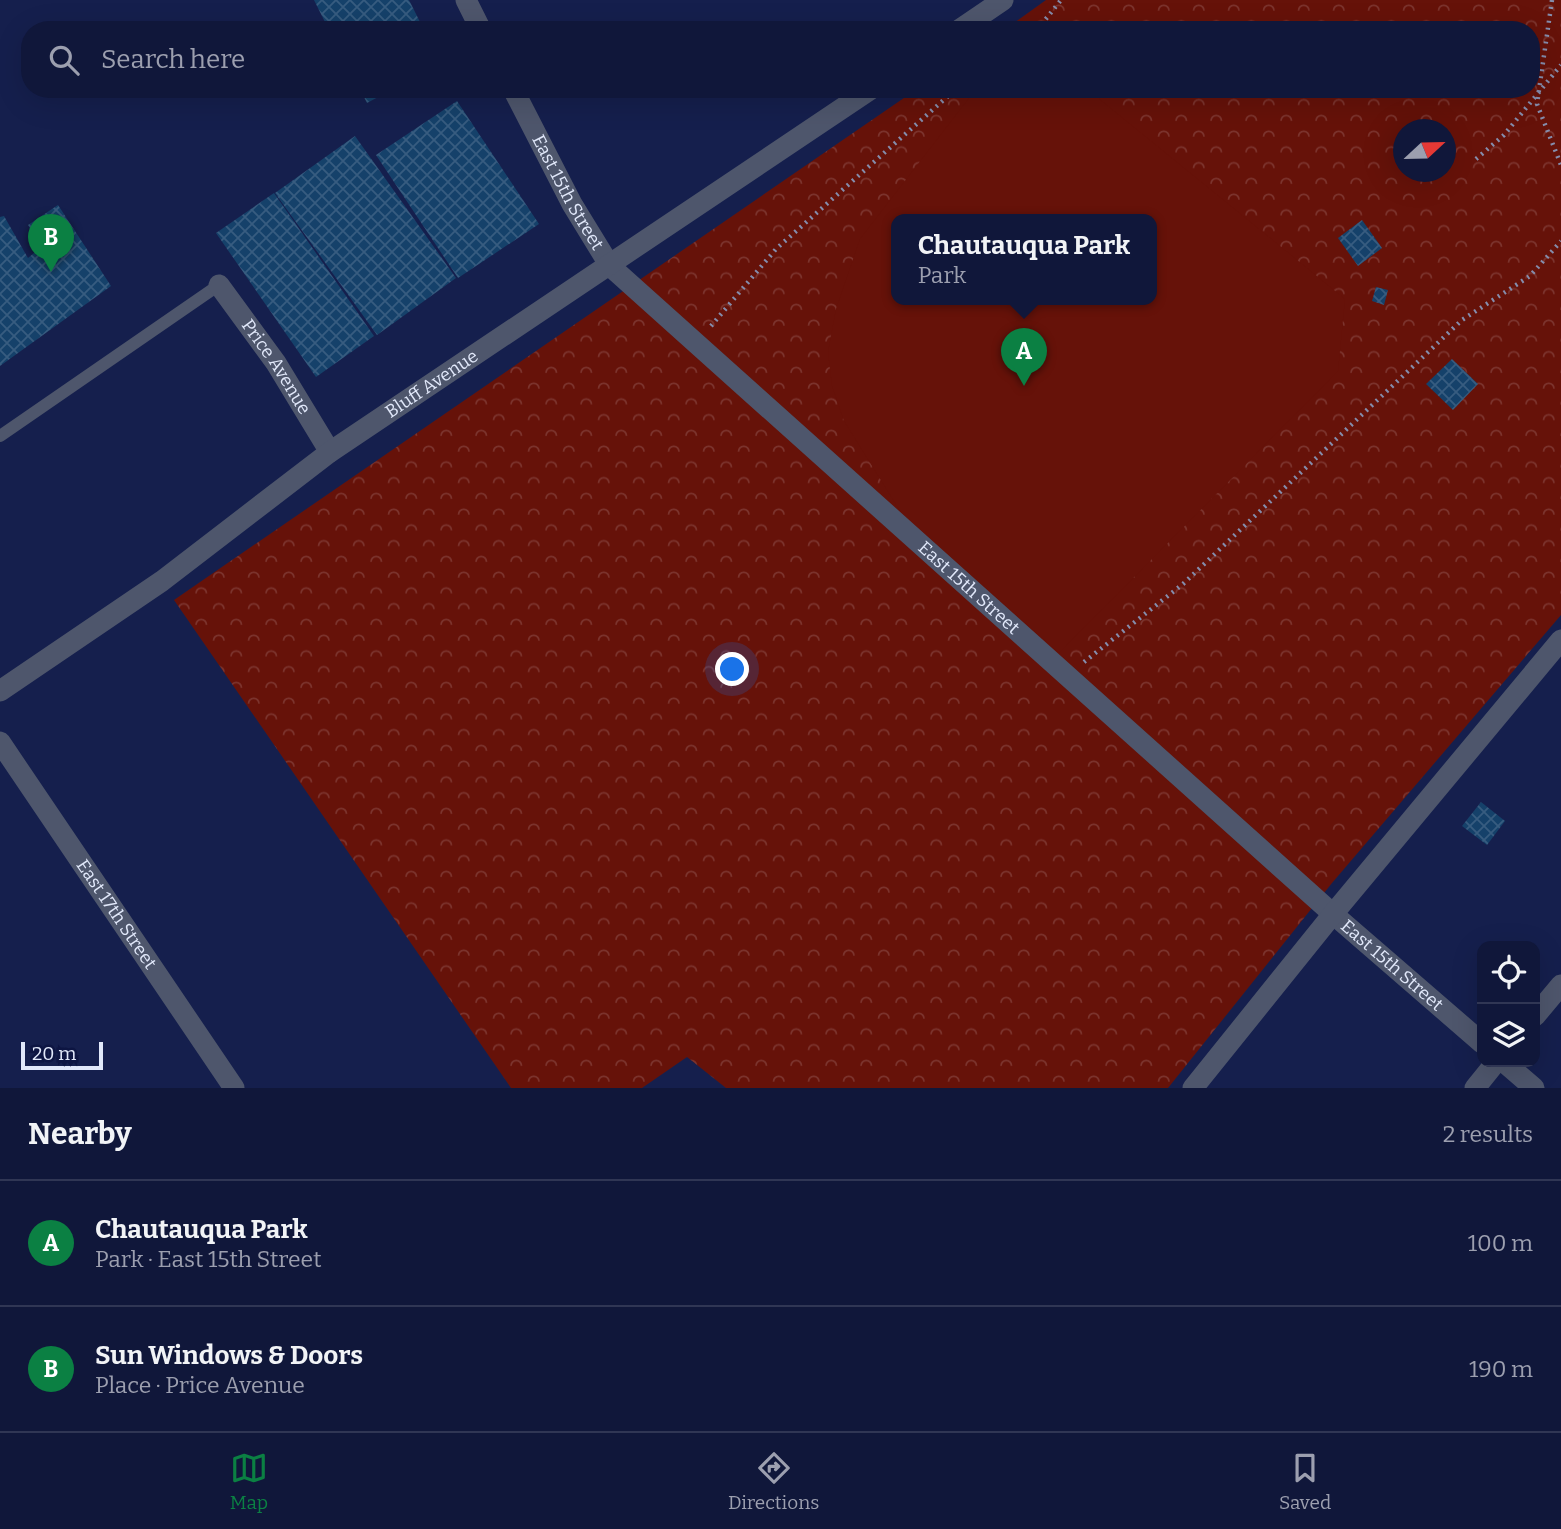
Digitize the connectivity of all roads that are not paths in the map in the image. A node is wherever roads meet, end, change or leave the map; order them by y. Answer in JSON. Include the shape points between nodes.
{"nodes":[{"id":1,"x":466,"y":0,"type":"edge"},
{"id":2,"x":1003,"y":0,"type":"edge"},
{"id":3,"x":476,"y":21,"type":"edge"},
{"id":4,"x":972,"y":21,"type":"edge"},
{"id":5,"x":518,"y":98,"type":"edge"},
{"id":6,"x":858,"y":98,"type":"edge"},
{"id":7,"x":610,"y":266,"type":"junction"},
{"id":8,"x":219,"y":285,"type":"joint"},
{"id":9,"x":0,"y":436,"type":"edge"},
{"id":10,"x":330,"y":452,"type":"junction"},
{"id":11,"x":1561,"y":640,"type":"edge"},
{"id":12,"x":0,"y":691,"type":"edge"},
{"id":13,"x":0,"y":742,"type":"edge"},
{"id":14,"x":1333,"y":914,"type":"junction"},
{"id":15,"x":1561,"y":985,"type":"edge"},
{"id":16,"x":1540,"y":1010,"type":"edge"},
{"id":17,"x":1477,"y":1039,"type":"edge"},
{"id":18,"x":1492,"y":1067,"type":"edge"},
{"id":19,"x":1510,"y":1067,"type":"edge"},
{"id":20,"x":234,"y":1088,"type":"edge"},
{"id":21,"x":1193,"y":1088,"type":"edge"},
{"id":22,"x":1475,"y":1088,"type":"edge"},
{"id":23,"x":1534,"y":1088,"type":"edge"}],
"edges":[{"from":1,"to":3,"type":"street"},
{"from":2,"to":4,"type":"street"},
{"from":5,"to":7,"type":"street","name":"East 15th Street"},
{"from":6,"to":7,"type":"street","name":"Bluff Avenue"},
{"from":7,"to":10,"type":"street","name":"Bluff Avenue"},
{"from":7,"to":14,"type":"street","name":"East 15th Street"},
{"from":8,"to":9,"type":"lane"},
{"from":8,"to":10,"type":"street","name":"Price Avenue","via":[[276,363]]},
{"from":10,"to":12,"type":"street","name":"Bluff Avenue","via":[[162,581]]},
{"from":11,"to":14,"type":"street"},
{"from":13,"to":20,"type":"street","name":"East 17th Street"},
{"from":14,"to":17,"type":"street","name":"East 15th Street"},
{"from":14,"to":21,"type":"street"},
{"from":15,"to":16,"type":"street"},
{"from":18,"to":22,"type":"street"},
{"from":19,"to":23,"type":"street"}]}
